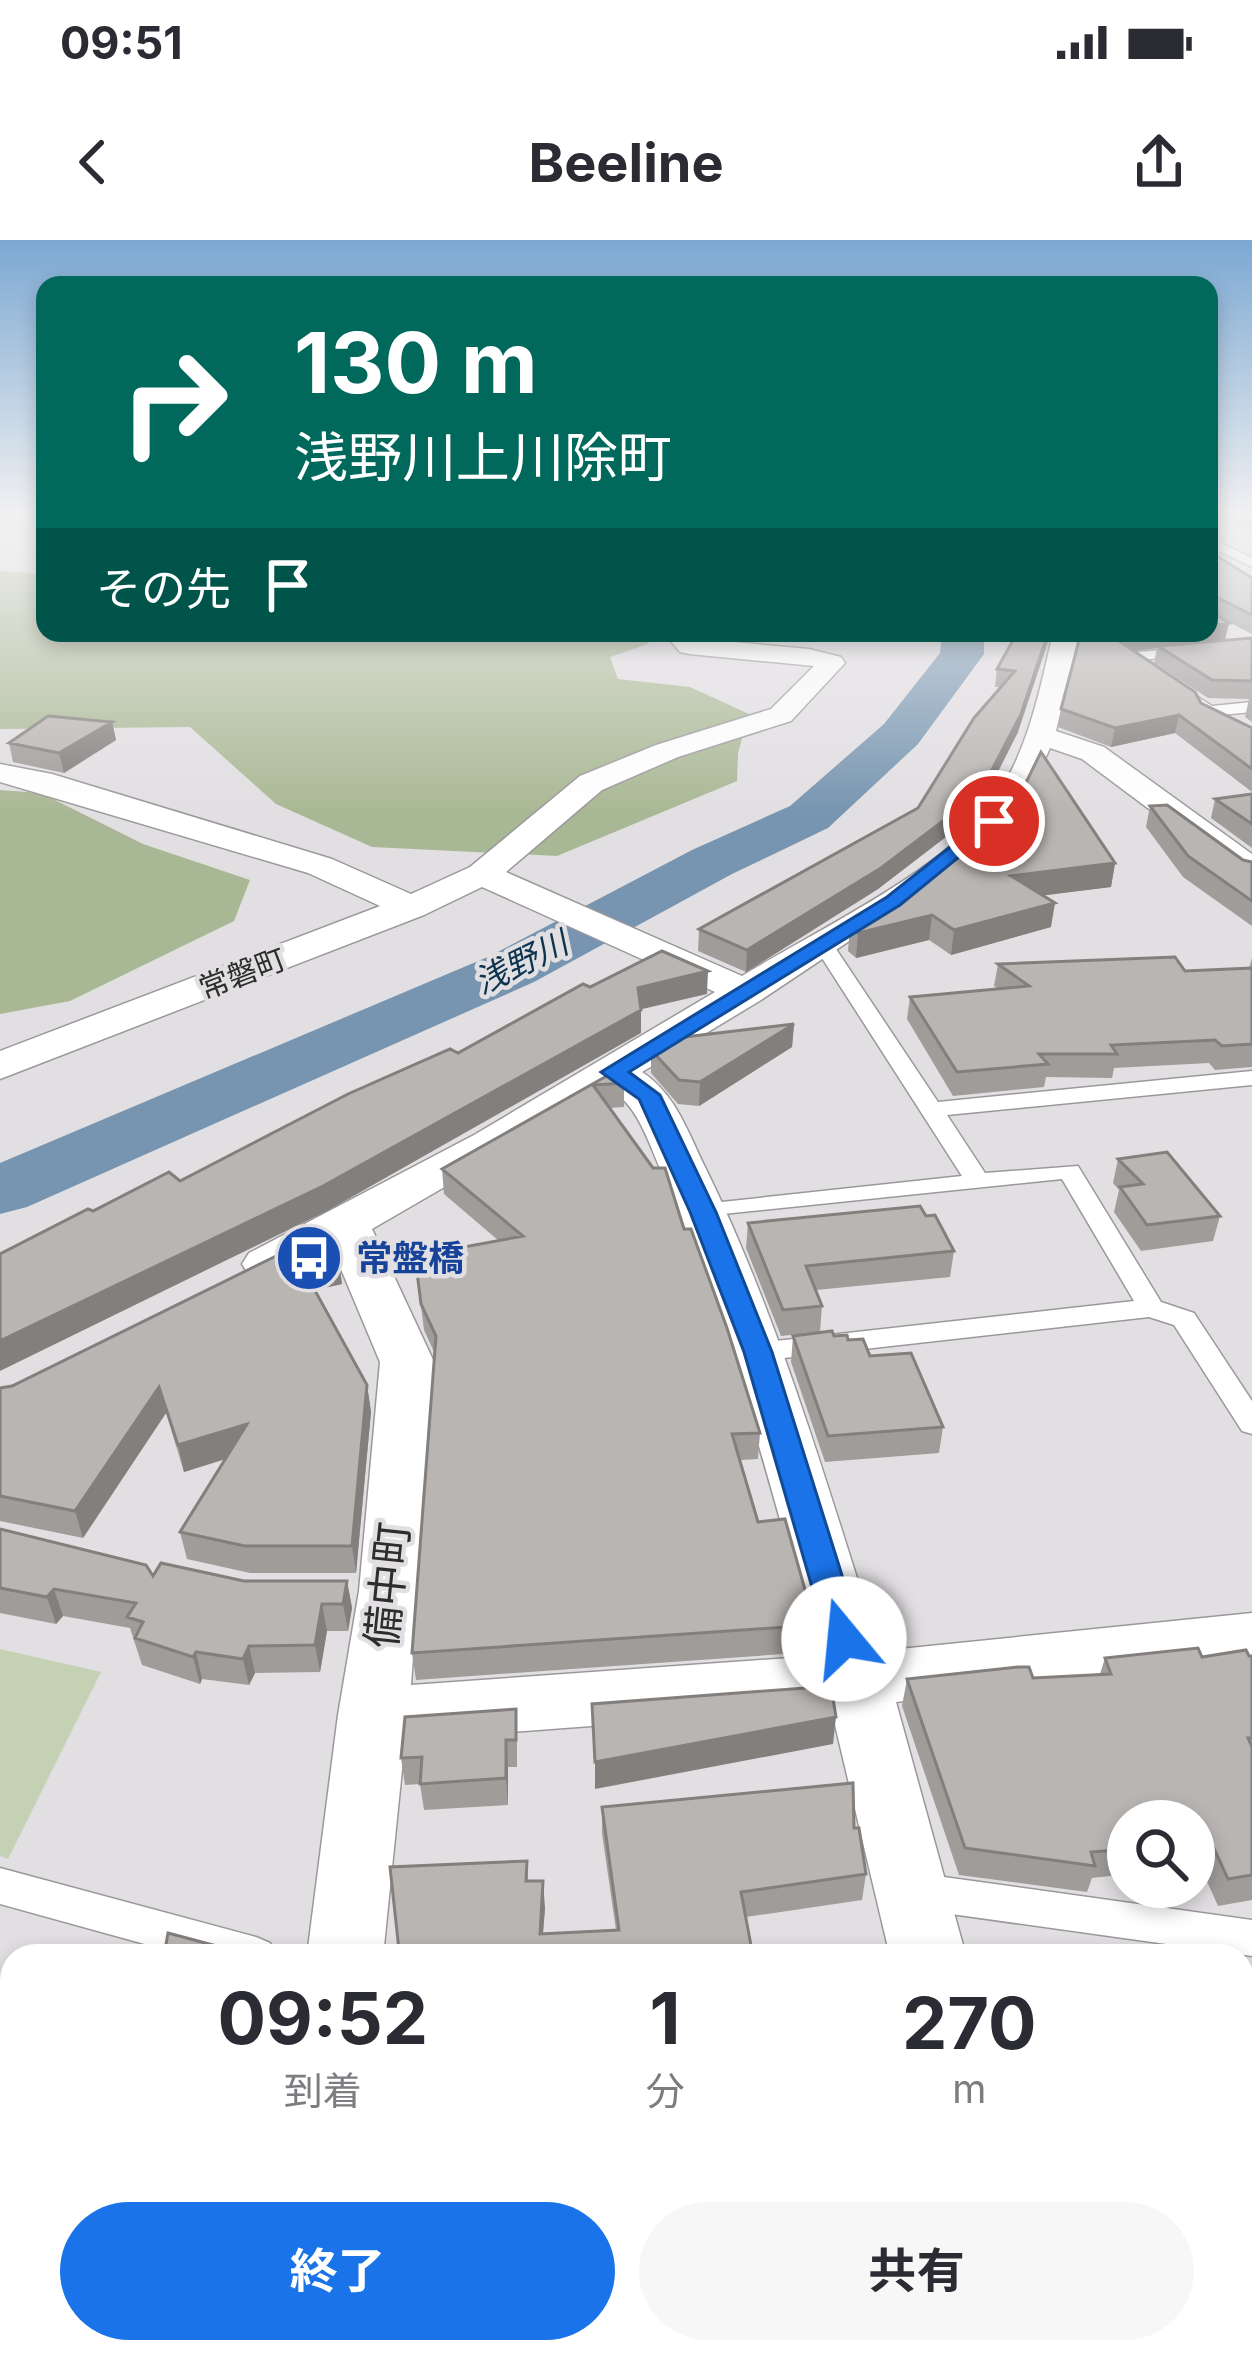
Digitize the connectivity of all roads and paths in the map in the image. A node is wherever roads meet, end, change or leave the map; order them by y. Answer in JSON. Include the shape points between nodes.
{"nodes":[{"id":1,"x":1223,"y":628,"type":"edge"},
{"id":2,"x":685,"y":642,"type":"edge"},
{"id":3,"x":1065,"y":642,"type":"edge"},
{"id":4,"x":1252,"y":646,"type":"edge"},
{"id":5,"x":1160,"y":678,"type":"edge"},
{"id":6,"x":1176,"y":689,"type":"edge"},
{"id":7,"x":1252,"y":707,"type":"edge"},
{"id":8,"x":1209,"y":710,"type":"junction"},
{"id":9,"x":1037,"y":734,"type":"junction"},
{"id":10,"x":1252,"y":739,"type":"edge"},
{"id":11,"x":0,"y":773,"type":"edge"},
{"id":12,"x":1244,"y":857,"type":"edge"},
{"id":13,"x":482,"y":874,"type":"junction"},
{"id":14,"x":411,"y":907,"type":"junction"},
{"id":15,"x":823,"y":944,"type":"junction"},
{"id":16,"x":747,"y":992,"type":"junction"},
{"id":17,"x":0,"y":1066,"type":"edge"},
{"id":18,"x":613,"y":1072,"type":"junction"},
{"id":19,"x":1252,"y":1078,"type":"edge"},
{"id":20,"x":930,"y":1110,"type":"junction"},
{"id":21,"x":978,"y":1181,"type":"junction"},
{"id":22,"x":703,"y":1212,"type":"junction"},
{"id":23,"x":346,"y":1226,"type":"junction"},
{"id":24,"x":224,"y":1285,"type":"edge"},
{"id":25,"x":1151,"y":1308,"type":"junction"},
{"id":26,"x":758,"y":1352,"type":"junction"},
{"id":27,"x":1252,"y":1424,"type":"edge"},
{"id":28,"x":1252,"y":1638,"type":"edge"},
{"id":29,"x":857,"y":1680,"type":"junction"},
{"id":30,"x":371,"y":1715,"type":"junction"},
{"id":31,"x":0,"y":1886,"type":"edge"},
{"id":32,"x":911,"y":1890,"type":"junction"},
{"id":33,"x":1252,"y":1938,"type":"edge"},
{"id":34,"x":212,"y":1944,"type":"edge"},
{"id":35,"x":346,"y":1944,"type":"edge"},
{"id":36,"x":925,"y":1944,"type":"edge"}],
"edges":[{"from":1,"to":4,"type":"lane"},
{"from":2,"to":13,"type":"street","name":"常磐町","via":[[832,663],[781,715],[591,783]]},
{"from":3,"to":9,"type":"street"},
{"from":4,"to":5,"type":"lane","via":[[1127,657]]},
{"from":6,"to":8,"type":"lane"},
{"from":7,"to":8,"type":"lane"},
{"from":8,"to":10,"type":"street"},
{"from":9,"to":12,"type":"street","via":[[1093,753]]},
{"from":9,"to":15,"type":"street","via":[[994,821]]},
{"from":11,"to":14,"type":"street","via":[[320,866]]},
{"from":13,"to":14,"type":"street","name":"常磐町"},
{"from":13,"to":16,"type":"street"},
{"from":14,"to":17,"type":"street","name":"常磐町"},
{"from":15,"to":16,"type":"street"},
{"from":15,"to":20,"type":"lane"},
{"from":16,"to":18,"type":"street"},
{"from":18,"to":22,"type":"street","via":[[648,1095]]},
{"from":18,"to":23,"type":"street"},
{"from":19,"to":20,"type":"lane"},
{"from":20,"to":21,"type":"lane"},
{"from":21,"to":22,"type":"lane"},
{"from":21,"to":25,"type":"lane","via":[[1069,1171]]},
{"from":22,"to":26,"type":"street"},
{"from":23,"to":24,"type":"street"},
{"from":23,"to":30,"type":"street","name":"備中町","via":[[406,1362]]},
{"from":25,"to":26,"type":"lane"},
{"from":25,"to":27,"type":"lane","via":[[1184,1319]]},
{"from":26,"to":29,"type":"street"},
{"from":28,"to":29,"type":"street"},
{"from":29,"to":30,"type":"street"},
{"from":29,"to":32,"type":"street"},
{"from":30,"to":35,"type":"street","name":"備中町"},
{"from":31,"to":34,"type":"lane"},
{"from":32,"to":33,"type":"lane"},
{"from":32,"to":36,"type":"street"}]}
